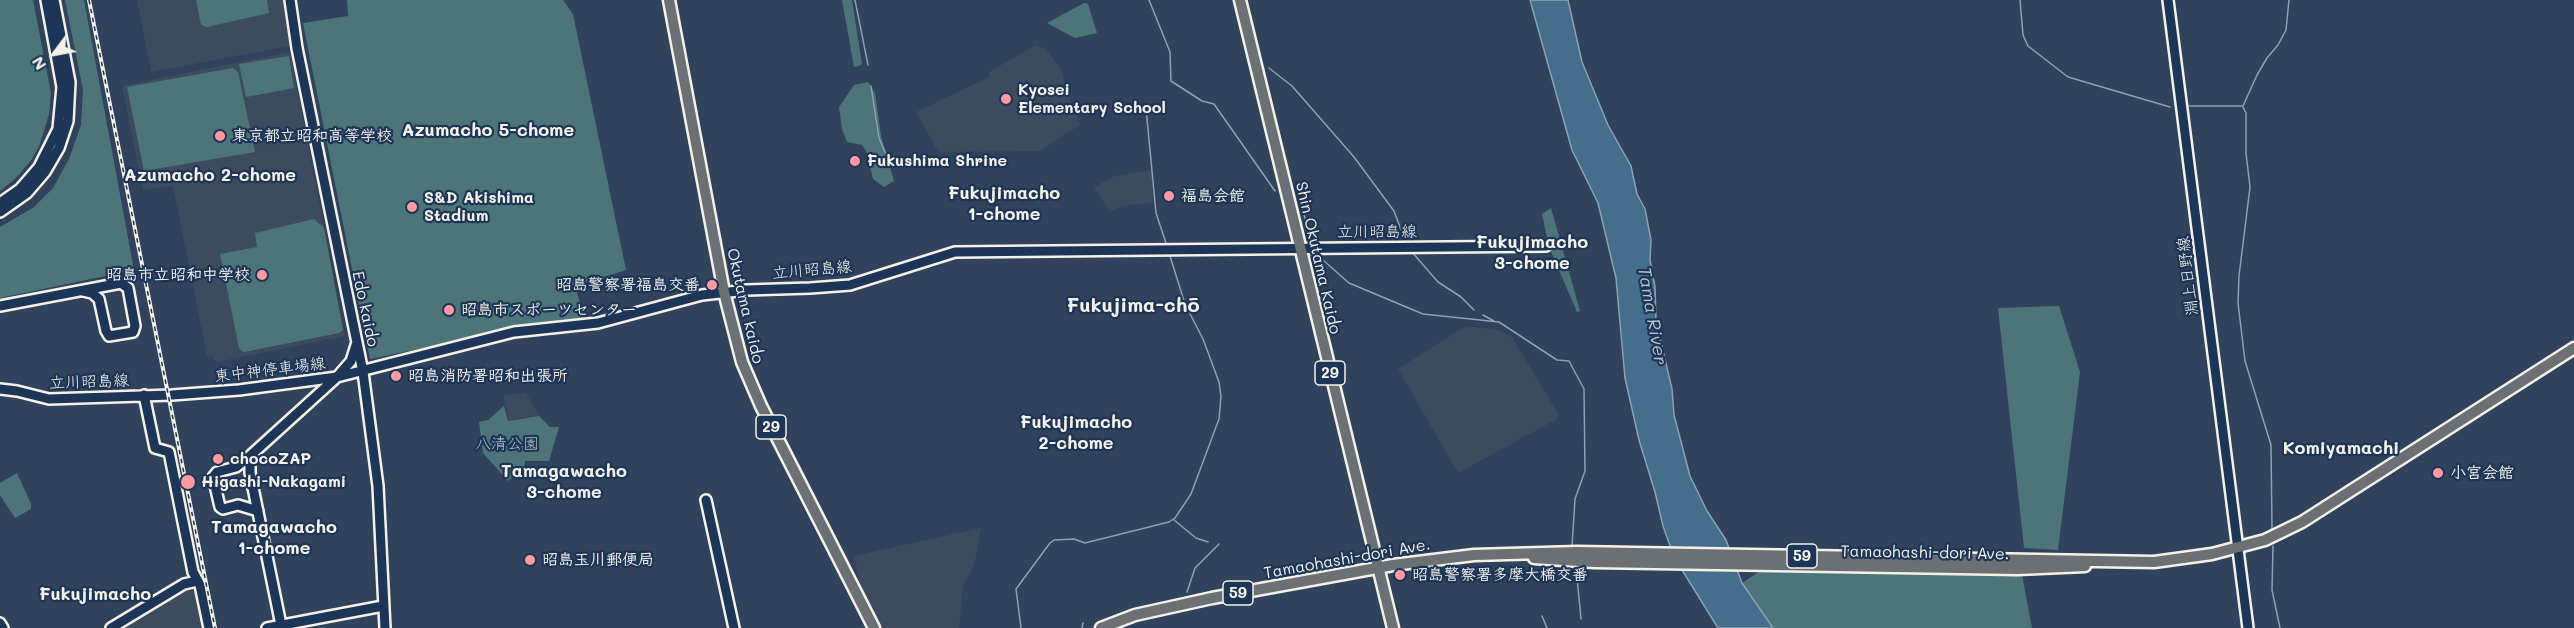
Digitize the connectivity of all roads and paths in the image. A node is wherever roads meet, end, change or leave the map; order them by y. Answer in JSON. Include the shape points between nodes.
{"nodes":[{"id":1,"x":46,"y":0,"type":"edge"},
{"id":2,"x":54,"y":0,"type":"edge"},
{"id":3,"x":290,"y":0,"type":"edge"},
{"id":4,"x":669,"y":0,"type":"edge"},
{"id":5,"x":1240,"y":0,"type":"edge"},
{"id":6,"x":2168,"y":0,"type":"edge"},
{"id":7,"x":0,"y":203,"type":"edge"},
{"id":8,"x":0,"y":212,"type":"edge"},
{"id":9,"x":1546,"y":246,"type":"dead end"},
{"id":10,"x":1309,"y":248,"type":"junction"},
{"id":11,"x":106,"y":285,"type":"junction"},
{"id":12,"x":83,"y":291,"type":"junction"},
{"id":13,"x":724,"y":292,"type":"junction"},
{"id":14,"x":99,"y":299,"type":"junction"},
{"id":15,"x":0,"y":306,"type":"edge"},
{"id":16,"x":357,"y":341,"type":"junction"},
{"id":17,"x":2574,"y":348,"type":"edge"},
{"id":18,"x":363,"y":372,"type":"junction"},
{"id":19,"x":337,"y":377,"type":"junction"},
{"id":20,"x":0,"y":390,"type":"edge"},
{"id":21,"x":180,"y":394,"type":"joint"},
{"id":22,"x":144,"y":395,"type":"junction"},
{"id":23,"x":251,"y":455,"type":"junction"},
{"id":24,"x":236,"y":467,"type":"junction"},
{"id":25,"x":250,"y":473,"type":"junction"},
{"id":26,"x":254,"y":493,"type":"junction"},
{"id":27,"x":706,"y":500,"type":"dead end"},
{"id":28,"x":238,"y":505,"type":"junction"},
{"id":29,"x":258,"y":511,"type":"junction"},
{"id":30,"x":2238,"y":549,"type":"junction"},
{"id":31,"x":1594,"y":558,"type":"junction"},
{"id":32,"x":2139,"y":562,"type":"junction"},
{"id":33,"x":1379,"y":568,"type":"junction"},
{"id":34,"x":197,"y":581,"type":"junction"},
{"id":35,"x":383,"y":606,"type":"junction"},
{"id":36,"x":0,"y":624,"type":"edge"},
{"id":37,"x":281,"y":625,"type":"junction"},
{"id":38,"x":3,"y":628,"type":"edge"},
{"id":39,"x":111,"y":628,"type":"edge"},
{"id":40,"x":209,"y":628,"type":"edge"},
{"id":41,"x":267,"y":628,"type":"edge"},
{"id":42,"x":385,"y":628,"type":"edge"},
{"id":43,"x":734,"y":628,"type":"edge"},
{"id":44,"x":874,"y":628,"type":"edge"},
{"id":45,"x":1101,"y":628,"type":"edge"},
{"id":46,"x":1393,"y":628,"type":"edge"},
{"id":47,"x":2248,"y":628,"type":"edge"}],
"edges":[{"from":1,"to":7,"type":"main road","via":[[62,87],[58,129],[39,167],[20,189]]},
{"from":2,"to":8,"type":"main road","via":[[70,82],[68,121],[45,172],[27,193]]},
{"from":3,"to":16,"type":"main road","name":"Edo kaido"},
{"from":4,"to":13,"type":"main road","name":"Okutama kaido","number":"29"},
{"from":5,"to":10,"type":"main road","name":"Shin Okutama Kaido","number":"29"},
{"from":6,"to":30,"type":"main road","name":"淵上日野線"},
{"from":9,"to":10,"type":"main road","name":"立川昭島線"},
{"from":10,"to":13,"type":"main road","name":"立川昭島線","via":[[955,252],[850,285]]},
{"from":10,"to":33,"type":"main road","name":"Shin Okutama Kaido","number":"29"},
{"from":11,"to":12,"type":"main road"},
{"from":11,"to":14,"type":"main road"},
{"from":11,"to":14,"type":"main road","via":[[121,283],[128,288],[133,332],[109,336]]},
{"from":12,"to":14,"type":"main road"},
{"from":12,"to":15,"type":"main road"},
{"from":13,"to":18,"type":"main road","name":"立川昭島線","via":[[598,323],[514,332]]},
{"from":13,"to":44,"type":"main road","name":"Okutama kaido","number":"29","via":[[750,385]]},
{"from":16,"to":18,"type":"main road","name":"Edo kaido"},
{"from":16,"to":19,"type":"main road","via":[[351,361]]},
{"from":17,"to":30,"type":"main road","name":"Tamaohashi-dori Ave.","number":"59","via":[[2302,522]]},
{"from":18,"to":19,"type":"main road","name":"東中神停車場線"},
{"from":18,"to":35,"type":"main road","name":"Edo kaido","via":[[378,486]]},
{"from":19,"to":21,"type":"main road","name":"東中神停車場線"},
{"from":19,"to":23,"type":"main road"},
{"from":20,"to":22,"type":"main road","name":"立川昭島線","via":[[49,399]]},
{"from":21,"to":22,"type":"main road","name":"立川昭島線"},
{"from":22,"to":34,"type":"main road","via":[[154,445],[169,452]]},
{"from":23,"to":24,"type":"main road"},
{"from":23,"to":25,"type":"main road"},
{"from":24,"to":25,"type":"main road"},
{"from":24,"to":28,"type":"main road","via":[[213,477],[220,507]]},
{"from":25,"to":26,"type":"main road"},
{"from":26,"to":28,"type":"main road"},
{"from":26,"to":29,"type":"main road"},
{"from":27,"to":43,"type":"main road"},
{"from":28,"to":29,"type":"main road"},
{"from":29,"to":37,"type":"main road"},
{"from":30,"to":32,"type":"main road","name":"Tamaohashi-dori Ave.","number":"59"},
{"from":30,"to":47,"type":"main road","name":"淵上日野線"},
{"from":31,"to":32,"type":"main road","name":"Tamaohashi-dori Ave.","number":"59"},
{"from":31,"to":32,"type":"main road","name":"Tamaohashi-dori Ave.","number":"59","via":[[2018,569]]},
{"from":31,"to":33,"type":"main road","name":"Tamaohashi-dori Ave.","number":"59","via":[[1495,555]]},
{"from":33,"to":45,"type":"main road","name":"Tamaohashi-dori Ave.","number":"59","via":[[1172,606]]},
{"from":33,"to":46,"type":"main road","name":"Shin Okutama Kaido","number":"29"},
{"from":34,"to":39,"type":"main road","via":[[184,584]]},
{"from":34,"to":40,"type":"main road"},
{"from":35,"to":37,"type":"main road"},
{"from":35,"to":42,"type":"main road","name":"Edo kaido"},
{"from":36,"to":38,"type":"main road"},
{"from":37,"to":41,"type":"main road"}]}
